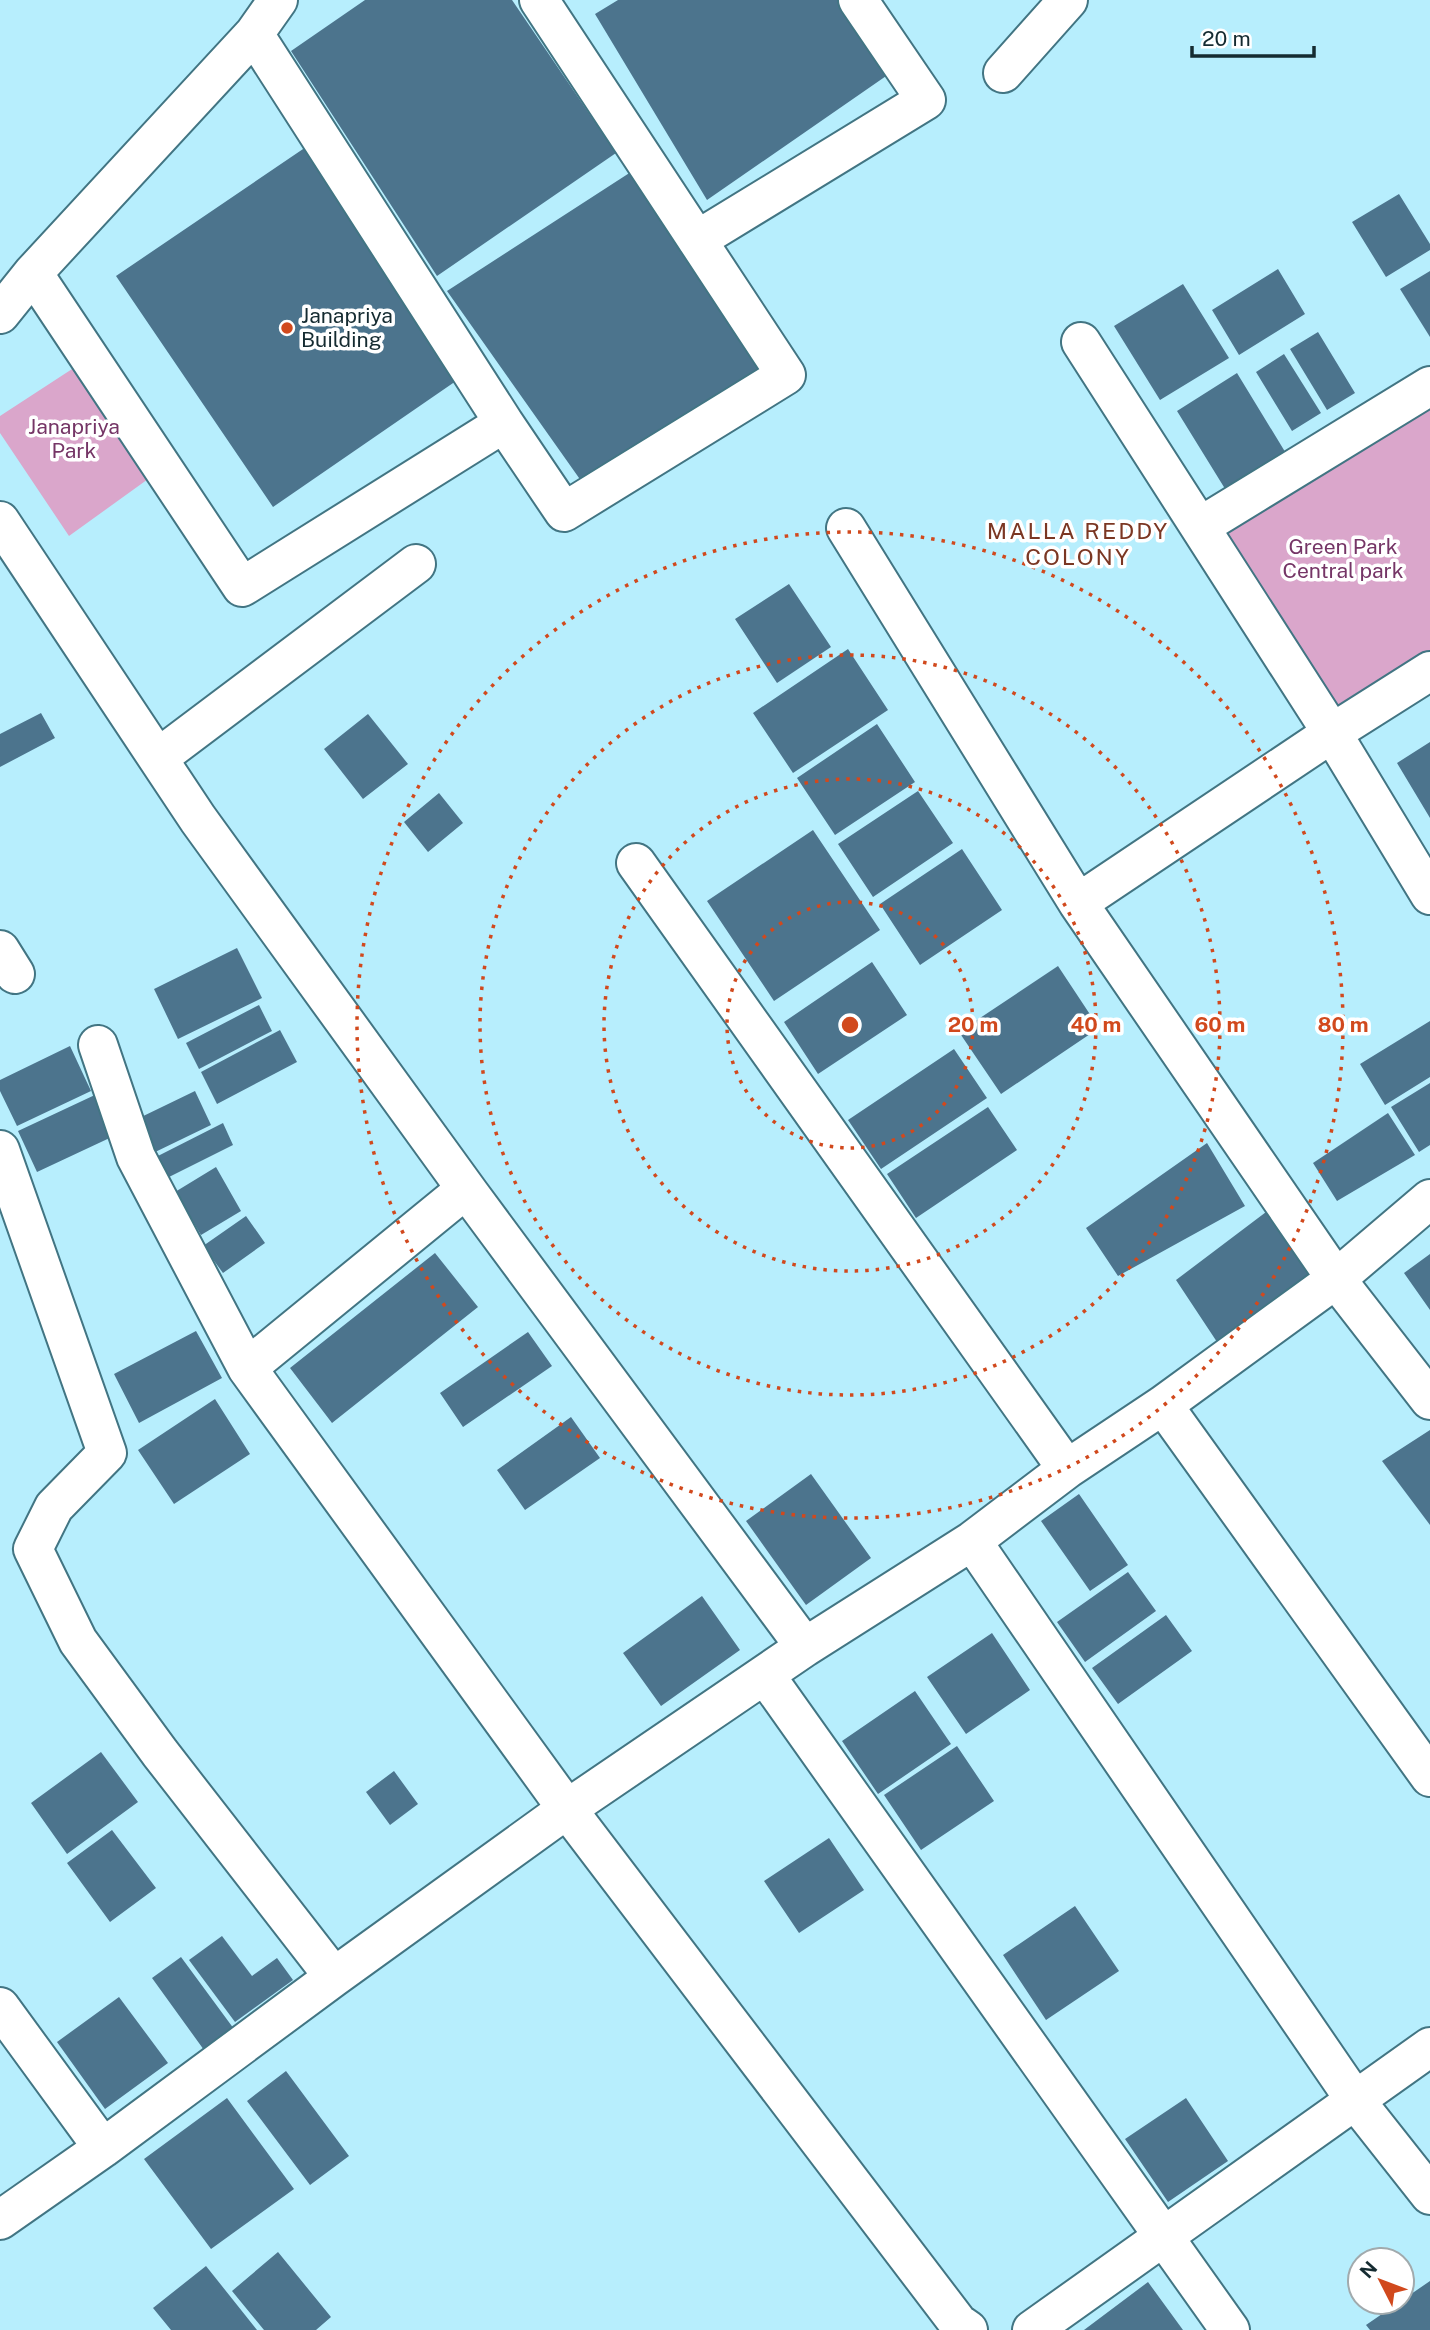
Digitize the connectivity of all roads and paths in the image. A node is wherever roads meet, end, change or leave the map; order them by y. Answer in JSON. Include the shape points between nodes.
{"nodes":[{"id":1,"x":278,"y":0,"type":"edge"},
{"id":2,"x":539,"y":0,"type":"edge"},
{"id":3,"x":858,"y":0,"type":"edge"},
{"id":4,"x":1068,"y":0,"type":"edge"},
{"id":5,"x":254,"y":34,"type":"junction"},
{"id":6,"x":1003,"y":73,"type":"dead end"},
{"id":7,"x":697,"y":240,"type":"junction"},
{"id":8,"x":33,"y":273,"type":"junction"},
{"id":9,"x":0,"y":314,"type":"edge"},
{"id":10,"x":1082,"y":342,"type":"dead end"},
{"id":11,"x":1430,"y":386,"type":"edge"},
{"id":12,"x":504,"y":423,"type":"junction"},
{"id":13,"x":0,"y":521,"type":"edge"},
{"id":14,"x":1201,"y":526,"type":"junction"},
{"id":15,"x":846,"y":527,"type":"dead end"},
{"id":16,"x":416,"y":564,"type":"dead end"},
{"id":17,"x":1430,"y":671,"type":"edge"},
{"id":18,"x":1332,"y":733,"type":"junction"},
{"id":19,"x":158,"y":758,"type":"junction"},
{"id":20,"x":636,"y":863,"type":"dead end"},
{"id":21,"x":1430,"y":895,"type":"edge"},
{"id":22,"x":1078,"y":903,"type":"junction"},
{"id":23,"x":98,"y":1045,"type":"dead end"},
{"id":24,"x":0,"y":1150,"type":"edge"},
{"id":25,"x":466,"y":1189,"type":"junction"},
{"id":26,"x":1430,"y":1199,"type":"edge"},
{"id":27,"x":1336,"y":1279,"type":"junction"},
{"id":28,"x":247,"y":1368,"type":"junction"},
{"id":29,"x":1430,"y":1400,"type":"edge"},
{"id":30,"x":1163,"y":1405,"type":"junction"},
{"id":31,"x":1067,"y":1469,"type":"junction"},
{"id":32,"x":972,"y":1541,"type":"junction"},
{"id":33,"x":805,"y":1647,"type":"junction"},
{"id":34,"x":765,"y":1675,"type":"junction"},
{"id":35,"x":1430,"y":1777,"type":"edge"},
{"id":36,"x":566,"y":1809,"type":"junction"},
{"id":37,"x":334,"y":1977,"type":"junction"},
{"id":38,"x":0,"y":2007,"type":"edge"},
{"id":39,"x":1430,"y":2047,"type":"edge"},
{"id":40,"x":1355,"y":2100,"type":"junction"},
{"id":41,"x":103,"y":2148,"type":"junction"},
{"id":42,"x":1430,"y":2195,"type":"edge"},
{"id":43,"x":0,"y":2220,"type":"edge"},
{"id":44,"x":1164,"y":2238,"type":"junction"},
{"id":45,"x":957,"y":2328,"type":"edge"},
{"id":46,"x":1032,"y":2330,"type":"edge"},
{"id":47,"x":1230,"y":2330,"type":"edge"}],
"edges":[{"from":1,"to":5,"type":"street"},
{"from":2,"to":7,"type":"street"},
{"from":3,"to":7,"type":"street","via":[[926,100]]},
{"from":4,"to":6,"type":"street"},
{"from":5,"to":8,"type":"street"},
{"from":5,"to":12,"type":"street"},
{"from":7,"to":12,"type":"street","via":[[786,375],[564,512]]},
{"from":8,"to":9,"type":"street"},
{"from":8,"to":12,"type":"street","via":[[242,587]]},
{"from":10,"to":14,"type":"street"},
{"from":11,"to":14,"type":"street"},
{"from":13,"to":19,"type":"street"},
{"from":14,"to":18,"type":"street"},
{"from":15,"to":22,"type":"street"},
{"from":16,"to":19,"type":"street"},
{"from":17,"to":18,"type":"street"},
{"from":18,"to":21,"type":"street"},
{"from":18,"to":22,"type":"street"},
{"from":19,"to":25,"type":"street"},
{"from":20,"to":31,"type":"street"},
{"from":22,"to":27,"type":"street"},
{"from":23,"to":28,"type":"street","via":[[136,1157]]},
{"from":24,"to":37,"type":"street","via":[[107,1453],[54,1507],[33,1549],[78,1641]]},
{"from":25,"to":28,"type":"street"},
{"from":25,"to":33,"type":"street"},
{"from":26,"to":27,"type":"street"},
{"from":27,"to":29,"type":"street"},
{"from":27,"to":30,"type":"street"},
{"from":28,"to":36,"type":"street"},
{"from":30,"to":31,"type":"street"},
{"from":30,"to":35,"type":"street"},
{"from":31,"to":32,"type":"street"},
{"from":32,"to":33,"type":"street"},
{"from":32,"to":40,"type":"street"},
{"from":33,"to":34,"type":"street"},
{"from":34,"to":36,"type":"street"},
{"from":34,"to":44,"type":"street"},
{"from":36,"to":37,"type":"street"},
{"from":36,"to":45,"type":"street"},
{"from":37,"to":41,"type":"street"},
{"from":38,"to":41,"type":"street"},
{"from":39,"to":40,"type":"street"},
{"from":40,"to":42,"type":"street"},
{"from":40,"to":44,"type":"street"},
{"from":41,"to":43,"type":"street"},
{"from":44,"to":46,"type":"street"},
{"from":44,"to":47,"type":"street"}]}
